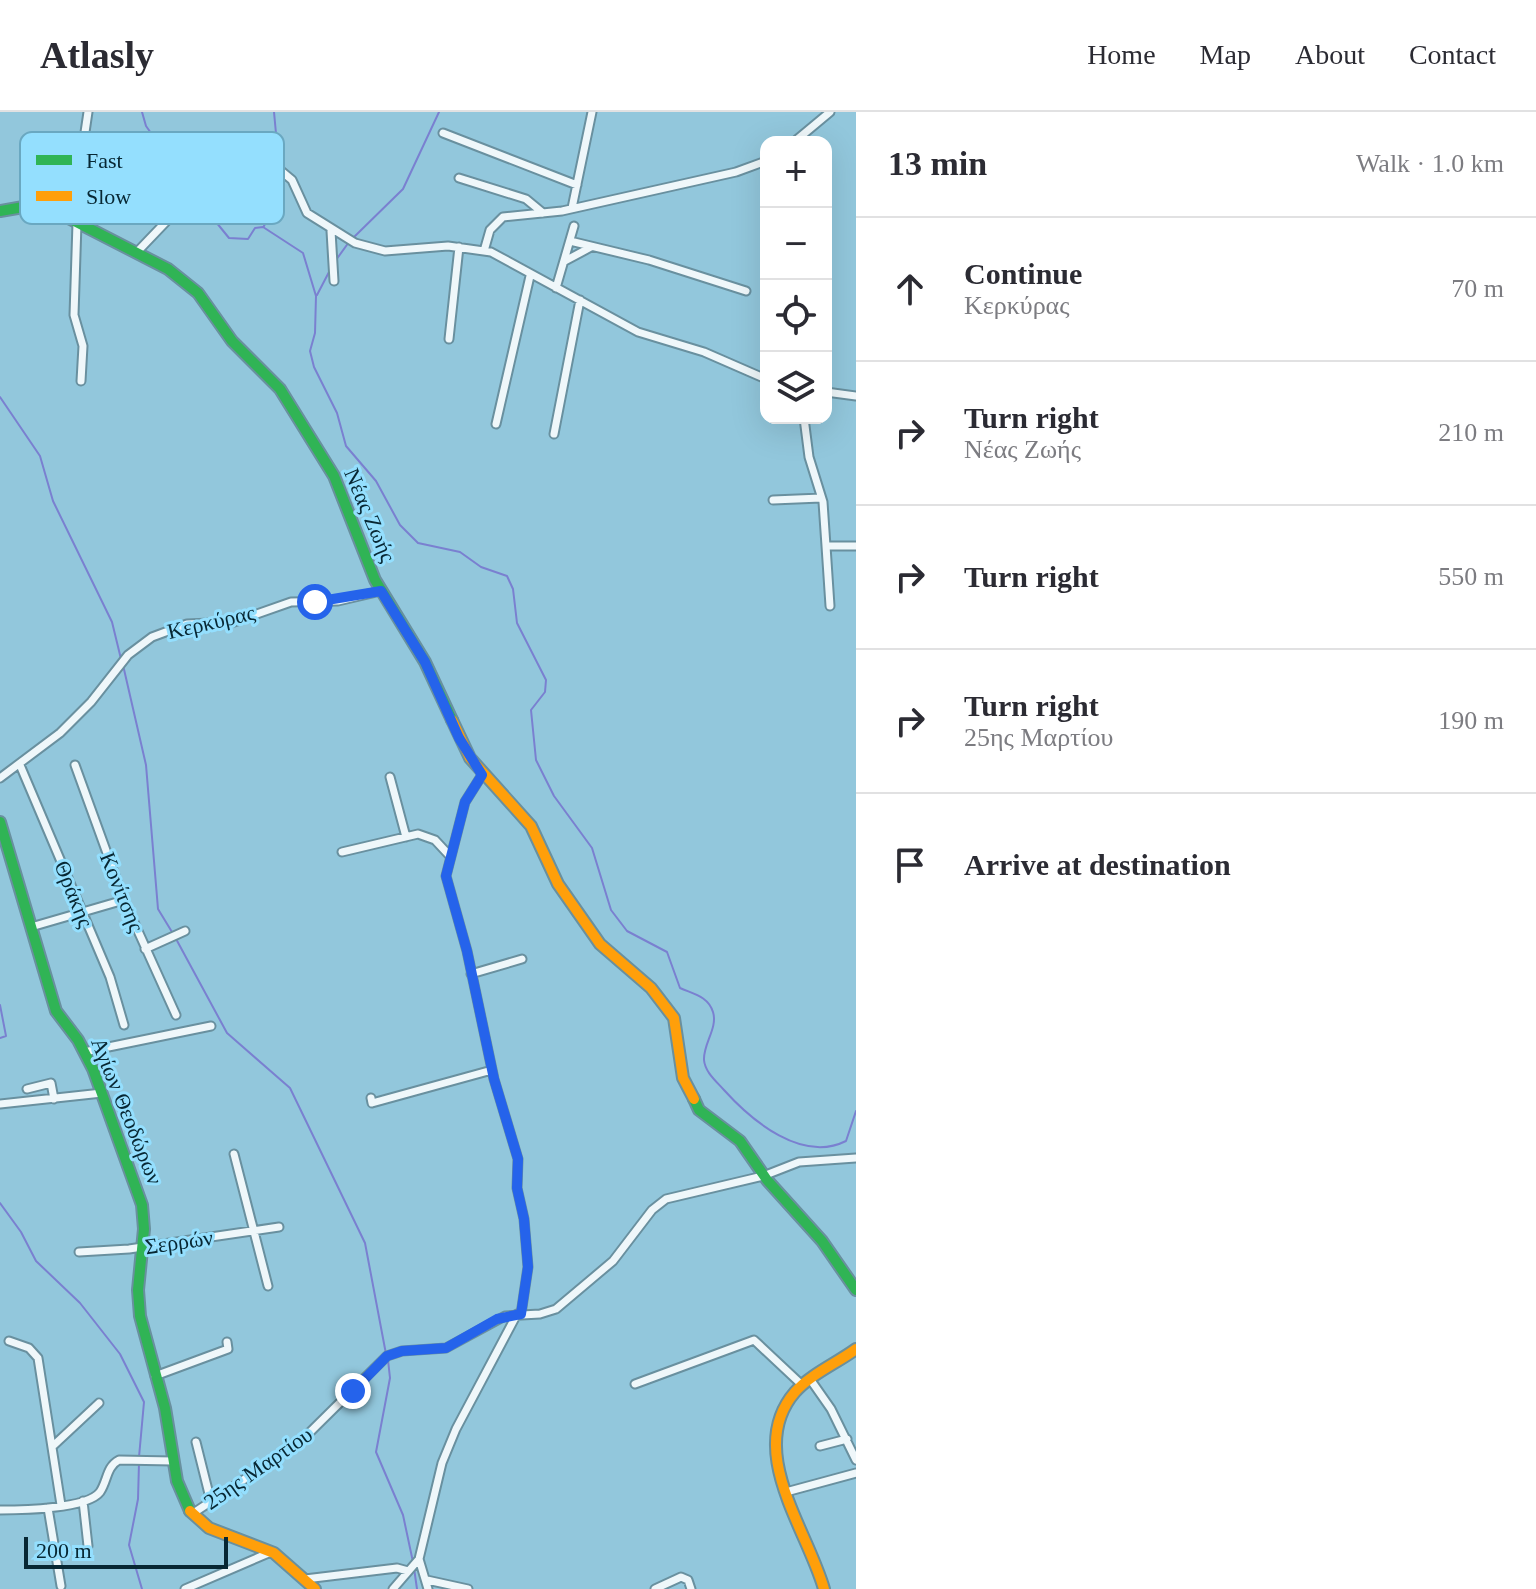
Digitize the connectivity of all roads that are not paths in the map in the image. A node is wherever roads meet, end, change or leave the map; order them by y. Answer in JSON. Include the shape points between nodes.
{"nodes":[{"id":1,"x":88,"y":112,"type":"edge"},
{"id":2,"x":592,"y":112,"type":"edge"},
{"id":3,"x":830,"y":112,"type":"edge"},
{"id":4,"x":85,"y":132,"type":"edge"},
{"id":5,"x":443,"y":133,"type":"dead end"},
{"id":6,"x":803,"y":136,"type":"edge"},
{"id":7,"x":760,"y":163,"type":"edge"},
{"id":8,"x":284,"y":173,"type":"edge"},
{"id":9,"x":459,"y":178,"type":"dead end"},
{"id":10,"x":577,"y":185,"type":"junction"},
{"id":11,"x":20,"y":208,"type":"edge"},
{"id":12,"x":572,"y":208,"type":"junction"},
{"id":13,"x":0,"y":211,"type":"edge"},
{"id":14,"x":543,"y":213,"type":"junction"},
{"id":15,"x":77,"y":224,"type":"edge"},
{"id":16,"x":79,"y":224,"type":"edge"},
{"id":17,"x":164,"y":224,"type":"edge"},
{"id":18,"x":574,"y":226,"type":"dead end"},
{"id":19,"x":331,"y":231,"type":"junction"},
{"id":20,"x":570,"y":241,"type":"junction"},
{"id":21,"x":459,"y":247,"type":"junction"},
{"id":22,"x":591,"y":247,"type":"junction"},
{"id":23,"x":138,"y":251,"type":"junction"},
{"id":24,"x":484,"y":251,"type":"junction"},
{"id":25,"x":564,"y":262,"type":"junction"},
{"id":26,"x":530,"y":276,"type":"junction"},
{"id":27,"x":334,"y":281,"type":"dead end"},
{"id":28,"x":556,"y":288,"type":"junction"},
{"id":29,"x":746,"y":291,"type":"dead end"},
{"id":30,"x":580,"y":300,"type":"junction"},
{"id":31,"x":449,"y":339,"type":"dead end"},
{"id":32,"x":760,"y":376,"type":"edge"},
{"id":33,"x":81,"y":381,"type":"dead end"},
{"id":34,"x":832,"y":393,"type":"edge"},
{"id":35,"x":856,"y":396,"type":"edge"},
{"id":36,"x":496,"y":424,"type":"dead end"},
{"id":37,"x":805,"y":424,"type":"edge"},
{"id":38,"x":554,"y":434,"type":"dead end"},
{"id":39,"x":821,"y":498,"type":"junction"},
{"id":40,"x":773,"y":500,"type":"dead end"},
{"id":41,"x":826,"y":546,"type":"junction"},
{"id":42,"x":856,"y":546,"type":"edge"},
{"id":43,"x":381,"y":591,"type":"junction"},
{"id":44,"x":830,"y":606,"type":"dead end"},
{"id":45,"x":20,"y":765,"type":"junction"},
{"id":46,"x":75,"y":765,"type":"dead end"},
{"id":47,"x":482,"y":775,"type":"junction"},
{"id":48,"x":390,"y":777,"type":"dead end"},
{"id":49,"x":0,"y":778,"type":"edge"},
{"id":50,"x":0,"y":822,"type":"edge"},
{"id":51,"x":406,"y":837,"type":"junction"},
{"id":52,"x":342,"y":852,"type":"dead end"},
{"id":53,"x":449,"y":855,"type":"junction"},
{"id":54,"x":124,"y":900,"type":"junction"},
{"id":55,"x":79,"y":912,"type":"junction"},
{"id":56,"x":31,"y":927,"type":"junction"},
{"id":57,"x":185,"y":931,"type":"dead end"},
{"id":58,"x":145,"y":949,"type":"junction"},
{"id":59,"x":522,"y":959,"type":"dead end"},
{"id":60,"x":471,"y":974,"type":"junction"},
{"id":61,"x":176,"y":1015,"type":"dead end"},
{"id":62,"x":124,"y":1025,"type":"dead end"},
{"id":63,"x":211,"y":1026,"type":"dead end"},
{"id":64,"x":84,"y":1052,"type":"junction"},
{"id":65,"x":492,"y":1070,"type":"junction"},
{"id":66,"x":27,"y":1089,"type":"dead end"},
{"id":67,"x":102,"y":1093,"type":"junction"},
{"id":68,"x":371,"y":1098,"type":"dead end"},
{"id":69,"x":54,"y":1099,"type":"junction"},
{"id":70,"x":0,"y":1104,"type":"edge"},
{"id":71,"x":234,"y":1154,"type":"dead end"},
{"id":72,"x":856,"y":1158,"type":"edge"},
{"id":73,"x":763,"y":1176,"type":"junction"},
{"id":74,"x":279,"y":1227,"type":"dead end"},
{"id":75,"x":253,"y":1231,"type":"junction"},
{"id":76,"x":143,"y":1247,"type":"junction"},
{"id":77,"x":79,"y":1252,"type":"dead end"},
{"id":78,"x":268,"y":1286,"type":"dead end"},
{"id":79,"x":856,"y":1290,"type":"edge"},
{"id":80,"x":519,"y":1314,"type":"junction"},
{"id":81,"x":9,"y":1341,"type":"dead end"},
{"id":82,"x":227,"y":1342,"type":"dead end"},
{"id":83,"x":856,"y":1349,"type":"edge"},
{"id":84,"x":856,"y":1356,"type":"edge"},
{"id":85,"x":842,"y":1360,"type":"junction"},
{"id":86,"x":183,"y":1368,"type":"junction"},
{"id":87,"x":155,"y":1376,"type":"junction"},
{"id":88,"x":186,"y":1378,"type":"dead end"},
{"id":89,"x":806,"y":1382,"type":"junction"},
{"id":90,"x":635,"y":1384,"type":"dead end"},
{"id":91,"x":99,"y":1403,"type":"dead end"},
{"id":92,"x":847,"y":1439,"type":"junction"},
{"id":93,"x":196,"y":1442,"type":"dead end"},
{"id":94,"x":54,"y":1445,"type":"junction"},
{"id":95,"x":820,"y":1446,"type":"dead end"},
{"id":96,"x":856,"y":1460,"type":"edge"},
{"id":97,"x":173,"y":1461,"type":"junction"},
{"id":98,"x":856,"y":1473,"type":"edge"},
{"id":99,"x":786,"y":1492,"type":"junction"},
{"id":100,"x":83,"y":1501,"type":"junction"},
{"id":101,"x":211,"y":1502,"type":"junction"},
{"id":102,"x":61,"y":1505,"type":"junction"},
{"id":103,"x":48,"y":1508,"type":"junction"},
{"id":104,"x":0,"y":1510,"type":"edge"},
{"id":105,"x":192,"y":1514,"type":"junction"},
{"id":106,"x":88,"y":1546,"type":"dead end"},
{"id":107,"x":271,"y":1552,"type":"junction"},
{"id":108,"x":419,"y":1559,"type":"junction"},
{"id":109,"x":408,"y":1571,"type":"junction"},
{"id":110,"x":305,"y":1579,"type":"junction"},
{"id":111,"x":428,"y":1585,"type":"edge"},
{"id":112,"x":61,"y":1586,"type":"dead end"},
{"id":113,"x":185,"y":1589,"type":"edge"},
{"id":114,"x":315,"y":1589,"type":"edge"},
{"id":115,"x":393,"y":1589,"type":"edge"},
{"id":116,"x":468,"y":1589,"type":"edge"},
{"id":117,"x":655,"y":1589,"type":"edge"},
{"id":118,"x":691,"y":1589,"type":"edge"},
{"id":119,"x":824,"y":1589,"type":"edge"}],
"edges":[{"from":1,"to":4,"type":"street"},
{"from":2,"to":10,"type":"street"},
{"from":3,"to":6,"type":"street"},
{"from":5,"to":10,"type":"street"},
{"from":7,"to":12,"type":"street"},
{"from":8,"to":19,"type":"street","via":[[303,208]]},
{"from":9,"to":14,"type":"street","via":[[526,199]]},
{"from":10,"to":12,"type":"street"},
{"from":11,"to":13,"type":"street","name":"Νέας Ζωής"},
{"from":12,"to":14,"type":"street"},
{"from":14,"to":24,"type":"street","via":[[503,217],[490,230]]},
{"from":15,"to":33,"type":"street","via":[[74,315],[83,346]]},
{"from":16,"to":23,"type":"street","name":"Νέας Ζωής"},
{"from":17,"to":23,"type":"street"},
{"from":18,"to":20,"type":"street"},
{"from":19,"to":21,"type":"street","via":[[385,251]]},
{"from":19,"to":27,"type":"street"},
{"from":20,"to":22,"type":"street"},
{"from":20,"to":25,"type":"street"},
{"from":21,"to":24,"type":"street"},
{"from":21,"to":31,"type":"street"},
{"from":22,"to":25,"type":"street"},
{"from":22,"to":29,"type":"street"},
{"from":23,"to":43,"type":"street","name":"Νέας Ζωής","via":[[198,293],[232,341],[280,389],[334,476]]},
{"from":24,"to":26,"type":"street"},
{"from":25,"to":28,"type":"street"},
{"from":26,"to":28,"type":"street"},
{"from":26,"to":36,"type":"street"},
{"from":28,"to":30,"type":"street"},
{"from":30,"to":32,"type":"street","via":[[638,332]]},
{"from":30,"to":38,"type":"street"},
{"from":34,"to":35,"type":"street"},
{"from":37,"to":39,"type":"street"},
{"from":39,"to":40,"type":"street"},
{"from":39,"to":41,"type":"street"},
{"from":41,"to":42,"type":"street"},
{"from":41,"to":44,"type":"street"},
{"from":43,"to":45,"type":"street","name":"Κερκύρας","via":[[338,601],[291,602],[234,622],[187,624],[152,637],[128,655],[60,733]]},
{"from":43,"to":47,"type":"street","name":"Νέας Ζωής","via":[[425,662]]},
{"from":45,"to":49,"type":"street","name":"Κερκύρας"},
{"from":45,"to":55,"type":"street","name":"Θράκης"},
{"from":46,"to":54,"type":"street","name":"Κονίτσης"},
{"from":47,"to":53,"type":"street","via":[[465,802]]},
{"from":47,"to":73,"type":"street","name":"Νέας Ζωής","via":[[531,826],[558,884],[600,944],[667,1008],[678,1027],[683,1078],[693,1100],[705,1117],[740,1141]]},
{"from":48,"to":51,"type":"street"},
{"from":50,"to":56,"type":"street","name":"Αγίων Θεοδώρων"},
{"from":51,"to":52,"type":"street"},
{"from":51,"to":53,"type":"street","via":[[426,835]]},
{"from":53,"to":60,"type":"street","via":[[447,886]]},
{"from":54,"to":55,"type":"street"},
{"from":54,"to":58,"type":"street","name":"Κονίτσης"},
{"from":55,"to":56,"type":"street"},
{"from":55,"to":62,"type":"street","name":"Θράκης","via":[[116,992]]},
{"from":56,"to":64,"type":"street","name":"Αγίων Θεοδώρων","via":[[56,1011]]},
{"from":57,"to":58,"type":"street"},
{"from":58,"to":61,"type":"street","name":"Κονίτσης"},
{"from":59,"to":60,"type":"street"},
{"from":60,"to":65,"type":"street"},
{"from":63,"to":64,"type":"street"},
{"from":64,"to":67,"type":"street","name":"Αγίων Θεοδώρων"},
{"from":65,"to":68,"type":"street","via":[[372,1103]]},
{"from":65,"to":80,"type":"street","via":[[518,1159],[528,1267]]},
{"from":66,"to":69,"type":"street","via":[[51,1083]]},
{"from":67,"to":69,"type":"street"},
{"from":67,"to":76,"type":"street","name":"Αγίων Θεοδώρων","via":[[142,1205]]},
{"from":69,"to":70,"type":"street"},
{"from":71,"to":75,"type":"street"},
{"from":72,"to":73,"type":"street","name":"25ης Μαρτίου","via":[[799,1162]]},
{"from":73,"to":79,"type":"street","name":"Νέας Ζωής","via":[[822,1241]]},
{"from":73,"to":80,"type":"street","name":"25ης Μαρτίου","via":[[660,1203],[613,1261],[576,1295],[549,1312]]},
{"from":74,"to":75,"type":"street","name":"Σερρών"},
{"from":75,"to":76,"type":"street","name":"Σερρών"},
{"from":75,"to":78,"type":"street"},
{"from":76,"to":77,"type":"street","name":"Σερρών"},
{"from":76,"to":87,"type":"street","name":"Αγίων Θεοδώρων","via":[[138,1302]]},
{"from":80,"to":101,"type":"street","name":"25ης Μαρτίου","via":[[497,1319],[446,1348],[387,1356],[308,1436]]},
{"from":80,"to":108,"type":"street","via":[[442,1463]]},
{"from":81,"to":94,"type":"street","via":[[29,1348],[38,1358]]},
{"from":82,"to":86,"type":"street","via":[[228,1349]]},
{"from":83,"to":85,"type":"street"},
{"from":84,"to":85,"type":"street"},
{"from":85,"to":89,"type":"street"},
{"from":86,"to":87,"type":"street"},
{"from":86,"to":88,"type":"street"},
{"from":87,"to":97,"type":"street","name":"Αγίων Θεοδώρων"},
{"from":89,"to":90,"type":"street","via":[[754,1340]]},
{"from":89,"to":92,"type":"street"},
{"from":89,"to":99,"type":"street","via":[[784,1406],[775,1433],[775,1459]]},
{"from":91,"to":94,"type":"street"},
{"from":92,"to":95,"type":"street"},
{"from":92,"to":96,"type":"street"},
{"from":93,"to":101,"type":"street"},
{"from":94,"to":102,"type":"street"},
{"from":97,"to":100,"type":"street","via":[[119,1460],[109,1468],[100,1492]]},
{"from":97,"to":105,"type":"street","name":"Αγίων Θεοδώρων"},
{"from":98,"to":99,"type":"street"},
{"from":99,"to":119,"type":"street","via":[[815,1554]]},
{"from":100,"to":102,"type":"street"},
{"from":100,"to":106,"type":"street"},
{"from":101,"to":105,"type":"street","name":"25ης Μαρτίου"},
{"from":102,"to":103,"type":"street"},
{"from":103,"to":104,"type":"street"},
{"from":103,"to":112,"type":"street"},
{"from":105,"to":107,"type":"street","via":[[208,1527]]},
{"from":107,"to":110,"type":"street"},
{"from":107,"to":113,"type":"street"},
{"from":108,"to":109,"type":"street"},
{"from":108,"to":111,"type":"street"},
{"from":109,"to":110,"type":"street"},
{"from":109,"to":115,"type":"street"},
{"from":110,"to":114,"type":"street"},
{"from":111,"to":116,"type":"street"},
{"from":117,"to":118,"type":"street","via":[[681,1577]]}]}
